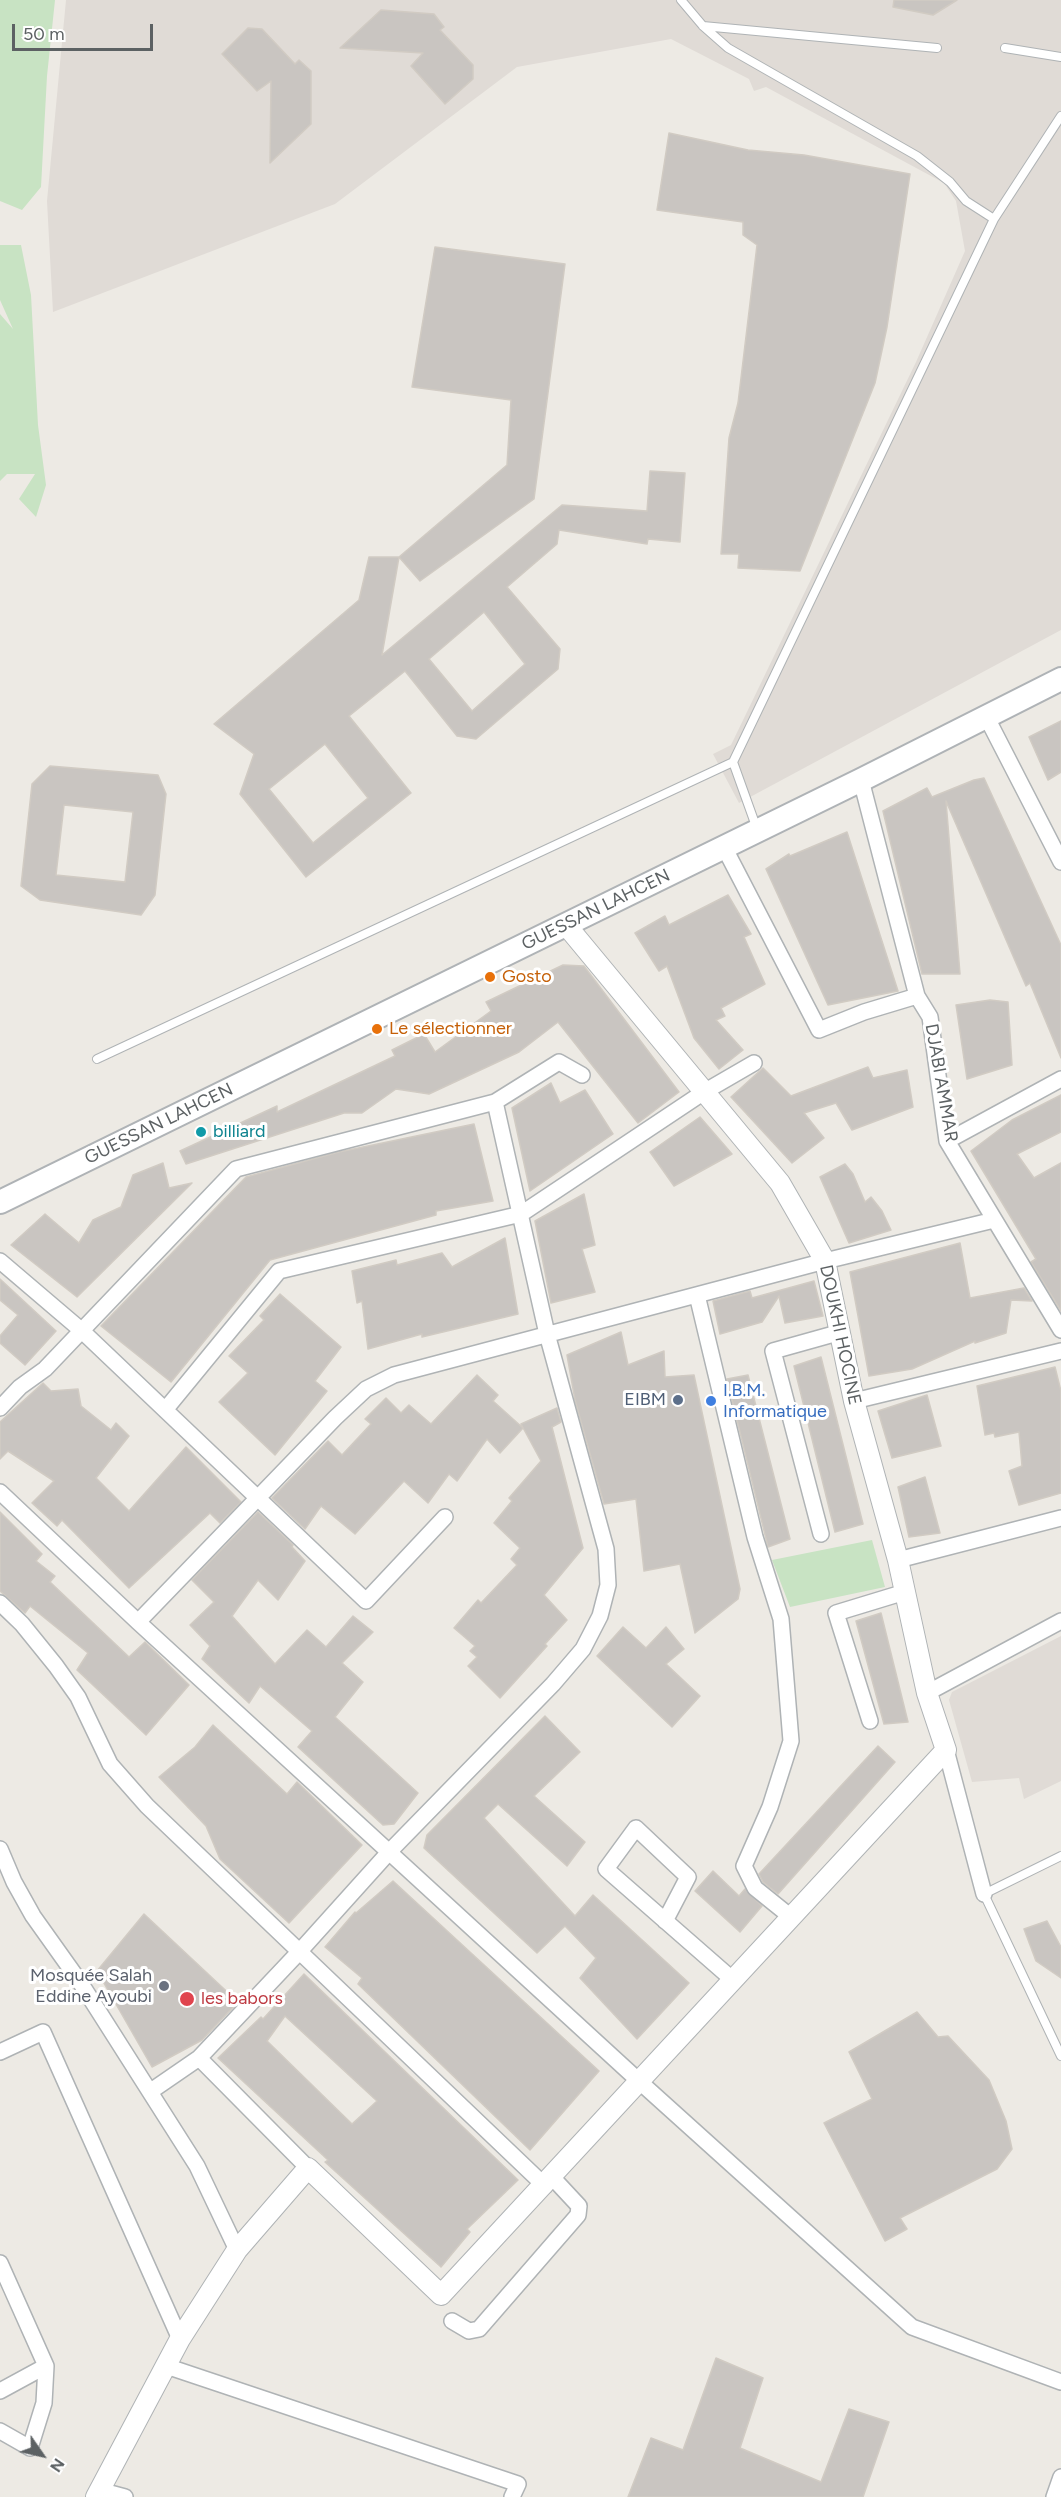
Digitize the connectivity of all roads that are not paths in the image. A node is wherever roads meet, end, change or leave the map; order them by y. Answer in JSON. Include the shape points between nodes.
{"nodes":[{"id":1,"x":681,"y":0,"type":"edge"},
{"id":2,"x":703,"y":26,"type":"junction"},
{"id":3,"x":937,"y":48,"type":"dead end"},
{"id":4,"x":1005,"y":48,"type":"dead end"},
{"id":5,"x":1061,"y":57,"type":"edge"},
{"id":6,"x":1061,"y":116,"type":"edge"},
{"id":7,"x":994,"y":219,"type":"junction"},
{"id":8,"x":1061,"y":679,"type":"edge"},
{"id":9,"x":986,"y":716,"type":"junction"},
{"id":10,"x":733,"y":762,"type":"junction"},
{"id":11,"x":861,"y":780,"type":"junction"},
{"id":12,"x":758,"y":831,"type":"junction"},
{"id":13,"x":724,"y":847,"type":"junction"},
{"id":14,"x":1061,"y":862,"type":"edge"},
{"id":15,"x":566,"y":925,"type":"junction"},
{"id":16,"x":917,"y":996,"type":"junction"},
{"id":17,"x":97,"y":1059,"type":"dead end"},
{"id":18,"x":754,"y":1064,"type":"dead end"},
{"id":19,"x":582,"y":1076,"type":"dead end"},
{"id":20,"x":1061,"y":1079,"type":"edge"},
{"id":21,"x":704,"y":1092,"type":"junction"},
{"id":22,"x":495,"y":1102,"type":"junction"},
{"id":23,"x":947,"y":1141,"type":"junction"},
{"id":24,"x":0,"y":1202,"type":"edge"},
{"id":25,"x":521,"y":1214,"type":"junction"},
{"id":26,"x":994,"y":1220,"type":"junction"},
{"id":27,"x":0,"y":1261,"type":"edge"},
{"id":28,"x":825,"y":1261,"type":"junction"},
{"id":29,"x":697,"y":1294,"type":"junction"},
{"id":30,"x":81,"y":1330,"type":"junction"},
{"id":31,"x":1061,"y":1330,"type":"edge"},
{"id":32,"x":841,"y":1332,"type":"junction"},
{"id":33,"x":547,"y":1334,"type":"junction"},
{"id":34,"x":1061,"y":1351,"type":"edge"},
{"id":35,"x":854,"y":1401,"type":"junction"},
{"id":36,"x":0,"y":1408,"type":"edge"},
{"id":37,"x":165,"y":1410,"type":"junction"},
{"id":38,"x":0,"y":1492,"type":"edge"},
{"id":39,"x":258,"y":1498,"type":"junction"},
{"id":40,"x":445,"y":1517,"type":"dead end"},
{"id":41,"x":1061,"y":1518,"type":"edge"},
{"id":42,"x":821,"y":1534,"type":"dead end"},
{"id":43,"x":898,"y":1560,"type":"junction"},
{"id":44,"x":905,"y":1592,"type":"junction"},
{"id":45,"x":0,"y":1604,"type":"edge"},
{"id":46,"x":1061,"y":1621,"type":"edge"},
{"id":47,"x":138,"y":1622,"type":"junction"},
{"id":48,"x":927,"y":1693,"type":"junction"},
{"id":49,"x":870,"y":1721,"type":"dead end"},
{"id":50,"x":946,"y":1749,"type":"junction"},
{"id":51,"x":0,"y":1849,"type":"edge"},
{"id":52,"x":390,"y":1851,"type":"junction"},
{"id":53,"x":1061,"y":1856,"type":"edge"},
{"id":54,"x":984,"y":1894,"type":"junction"},
{"id":55,"x":792,"y":1917,"type":"junction"},
{"id":56,"x":665,"y":1921,"type":"junction"},
{"id":57,"x":300,"y":1952,"type":"junction"},
{"id":58,"x":733,"y":1980,"type":"junction"},
{"id":59,"x":0,"y":2052,"type":"edge"},
{"id":60,"x":1061,"y":2056,"type":"edge"},
{"id":61,"x":199,"y":2058,"type":"junction"},
{"id":62,"x":640,"y":2082,"type":"junction"},
{"id":63,"x":151,"y":2091,"type":"junction"},
{"id":64,"x":308,"y":2168,"type":"junction"},
{"id":65,"x":548,"y":2181,"type":"junction"},
{"id":66,"x":237,"y":2250,"type":"junction"},
{"id":67,"x":0,"y":2263,"type":"edge"},
{"id":68,"x":452,"y":2321,"type":"dead end"},
{"id":69,"x":180,"y":2339,"type":"junction"},
{"id":70,"x":45,"y":2366,"type":"junction"},
{"id":71,"x":166,"y":2366,"type":"junction"},
{"id":72,"x":1061,"y":2382,"type":"edge"},
{"id":73,"x":0,"y":2391,"type":"edge"},
{"id":74,"x":0,"y":2431,"type":"edge"},
{"id":75,"x":98,"y":2494,"type":"edge"},
{"id":76,"x":124,"y":2497,"type":"edge"},
{"id":77,"x":512,"y":2497,"type":"edge"}],
"edges":[{"from":1,"to":2,"type":"lane"},
{"from":2,"to":3,"type":"lane"},
{"from":2,"to":7,"type":"lane","via":[[747,60],[917,156],[950,182],[966,201]]},
{"from":4,"to":5,"type":"lane"},
{"from":6,"to":7,"type":"lane"},
{"from":7,"to":10,"type":"lane"},
{"from":8,"to":9,"type":"main road","name":"GUESSAN LAHCEN"},
{"from":9,"to":11,"type":"main road","name":"GUESSAN LAHCEN"},
{"from":9,"to":14,"type":"street"},
{"from":10,"to":12,"type":"lane"},
{"from":10,"to":17,"type":"lane"},
{"from":11,"to":12,"type":"main road","name":"GUESSAN LAHCEN"},
{"from":11,"to":16,"type":"street","name":"DJABI AMMAR"},
{"from":12,"to":13,"type":"main road","name":"GUESSAN LAHCEN"},
{"from":13,"to":15,"type":"main road","name":"GUESSAN LAHCEN"},
{"from":13,"to":16,"type":"street","via":[[819,1030]]},
{"from":15,"to":21,"type":"street","name":"DOUKHI HOCINE"},
{"from":15,"to":24,"type":"main road","name":"GUESSAN LAHCEN"},
{"from":16,"to":23,"type":"street","name":"DJABI AMMAR","via":[[930,1017]]},
{"from":18,"to":21,"type":"street"},
{"from":19,"to":22,"type":"street","via":[[559,1062]]},
{"from":20,"to":23,"type":"street"},
{"from":21,"to":25,"type":"street"},
{"from":21,"to":28,"type":"street","name":"DOUKHI HOCINE","via":[[780,1183]]},
{"from":22,"to":25,"type":"street"},
{"from":22,"to":30,"type":"street","via":[[236,1169]]},
{"from":23,"to":26,"type":"street","name":"DJABI AMMAR"},
{"from":25,"to":33,"type":"street"},
{"from":25,"to":37,"type":"street","via":[[279,1271]]},
{"from":26,"to":28,"type":"street"},
{"from":26,"to":31,"type":"street","name":"DJABI AMMAR"},
{"from":27,"to":30,"type":"street"},
{"from":28,"to":29,"type":"street"},
{"from":28,"to":32,"type":"street","name":"DOUKHI HOCINE"},
{"from":29,"to":33,"type":"street"},
{"from":29,"to":55,"type":"street","via":[[756,1537],[781,1618],[791,1742],[770,1807],[744,1866],[755,1888]]},
{"from":30,"to":36,"type":"street","via":[[45,1369]]},
{"from":30,"to":37,"type":"street"},
{"from":32,"to":35,"type":"street","name":"DOUKHI HOCINE"},
{"from":32,"to":42,"type":"street","via":[[773,1351]]},
{"from":33,"to":39,"type":"street","via":[[394,1376],[366,1389]]},
{"from":33,"to":52,"type":"street","via":[[606,1549],[608,1585],[600,1616],[583,1649],[553,1684]]},
{"from":34,"to":35,"type":"street"},
{"from":35,"to":43,"type":"street","name":"DOUKHI HOCINE"},
{"from":37,"to":39,"type":"street"},
{"from":38,"to":47,"type":"street"},
{"from":39,"to":40,"type":"street","via":[[366,1601]]},
{"from":39,"to":47,"type":"street"},
{"from":41,"to":43,"type":"street"},
{"from":43,"to":44,"type":"street","name":"DOUKHI HOCINE"},
{"from":44,"to":48,"type":"street","name":"DOUKHI HOCINE"},
{"from":44,"to":49,"type":"street","via":[[836,1613]]},
{"from":45,"to":57,"type":"street","via":[[22,1624],[78,1696],[110,1764],[147,1806]]},
{"from":46,"to":48,"type":"street"},
{"from":47,"to":52,"type":"street"},
{"from":48,"to":50,"type":"street","name":"DOUKHI HOCINE"},
{"from":50,"to":54,"type":"street"},
{"from":50,"to":55,"type":"street"},
{"from":51,"to":63,"type":"street","via":[[33,1916]]},
{"from":52,"to":57,"type":"street"},
{"from":52,"to":62,"type":"street"},
{"from":53,"to":54,"type":"lane"},
{"from":54,"to":60,"type":"lane"},
{"from":55,"to":58,"type":"street"},
{"from":56,"to":56,"type":"street","via":[[688,1877],[636,1828],[606,1869]]},
{"from":56,"to":58,"type":"street"},
{"from":57,"to":61,"type":"street"},
{"from":57,"to":65,"type":"street"},
{"from":58,"to":62,"type":"street"},
{"from":59,"to":69,"type":"street","via":[[43,2032]]},
{"from":61,"to":63,"type":"street"},
{"from":61,"to":64,"type":"street"},
{"from":62,"to":65,"type":"street"},
{"from":62,"to":72,"type":"street","via":[[912,2327]]},
{"from":63,"to":66,"type":"street","via":[[197,2166]]},
{"from":64,"to":65,"type":"street","via":[[441,2295]]},
{"from":64,"to":66,"type":"street"},
{"from":65,"to":68,"type":"street","via":[[579,2205],[578,2215],[479,2328],[469,2331]]},
{"from":66,"to":69,"type":"street"},
{"from":67,"to":70,"type":"street"},
{"from":69,"to":71,"type":"street"},
{"from":70,"to":73,"type":"street"},
{"from":70,"to":74,"type":"street","via":[[44,2403],[30,2448]]},
{"from":71,"to":75,"type":"street"},
{"from":71,"to":77,"type":"street","via":[[518,2484]]},
{"from":75,"to":76,"type":"street"}]}
